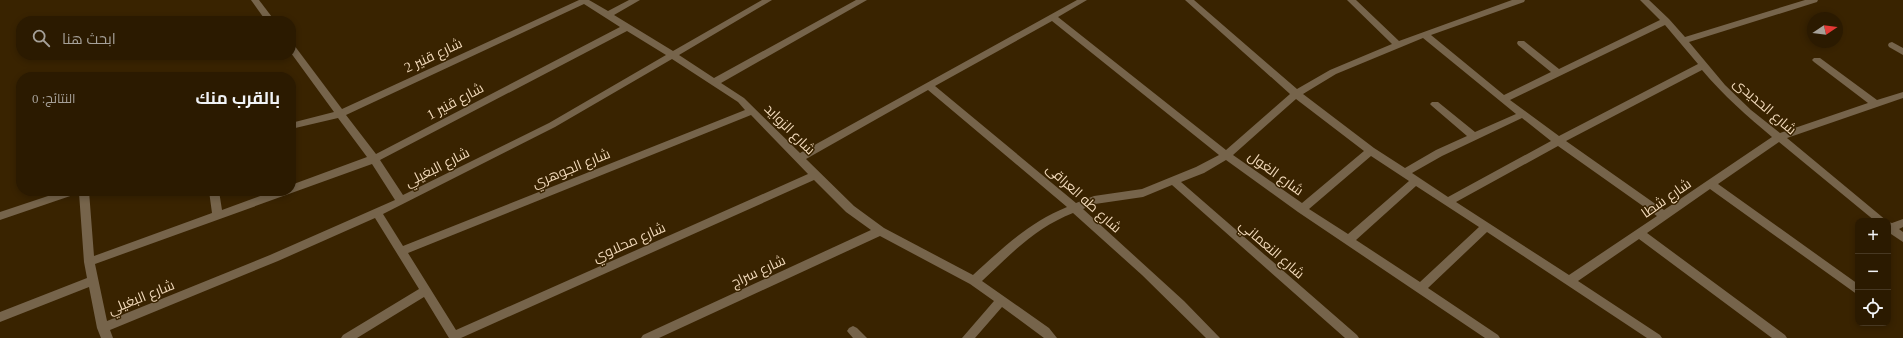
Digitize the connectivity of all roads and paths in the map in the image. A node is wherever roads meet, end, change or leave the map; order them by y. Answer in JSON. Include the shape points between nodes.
{"nodes":[{"id":1,"x":255,"y":0,"type":"edge"},
{"id":2,"x":583,"y":0,"type":"edge"},
{"id":3,"x":636,"y":0,"type":"edge"},
{"id":4,"x":768,"y":0,"type":"edge"},
{"id":5,"x":863,"y":0,"type":"edge"},
{"id":6,"x":1083,"y":0,"type":"edge"},
{"id":7,"x":1190,"y":0,"type":"edge"},
{"id":8,"x":1351,"y":0,"type":"edge"},
{"id":9,"x":1521,"y":0,"type":"edge"},
{"id":10,"x":1644,"y":0,"type":"edge"},
{"id":11,"x":1814,"y":0,"type":"edge"},
{"id":12,"x":608,"y":15,"type":"junction"},
{"id":13,"x":267,"y":16,"type":"edge"},
{"id":14,"x":1052,"y":17,"type":"junction"},
{"id":15,"x":1666,"y":21,"type":"junction"},
{"id":16,"x":627,"y":27,"type":"junction"},
{"id":17,"x":1424,"y":34,"type":"junction"},
{"id":18,"x":1683,"y":41,"type":"junction"},
{"id":19,"x":1398,"y":44,"type":"junction"},
{"id":20,"x":1521,"y":44,"type":"dead end"},
{"id":21,"x":1892,"y":45,"type":"dead end"},
{"id":22,"x":1903,"y":52,"type":"edge"},
{"id":23,"x":296,"y":54,"type":"edge"},
{"id":24,"x":672,"y":55,"type":"junction"},
{"id":25,"x":1817,"y":60,"type":"dead end"},
{"id":26,"x":1702,"y":66,"type":"junction"},
{"id":27,"x":1558,"y":73,"type":"junction"},
{"id":28,"x":715,"y":82,"type":"junction"},
{"id":29,"x":929,"y":86,"type":"junction"},
{"id":30,"x":1296,"y":94,"type":"junction"},
{"id":31,"x":1903,"y":95,"type":"edge"},
{"id":32,"x":1503,"y":99,"type":"junction"},
{"id":33,"x":1435,"y":104,"type":"dead end"},
{"id":34,"x":1875,"y":104,"type":"junction"},
{"id":35,"x":752,"y":111,"type":"junction"},
{"id":36,"x":339,"y":114,"type":"junction"},
{"id":37,"x":1522,"y":114,"type":"junction"},
{"id":38,"x":296,"y":125,"type":"edge"},
{"id":39,"x":1474,"y":137,"type":"junction"},
{"id":40,"x":1779,"y":137,"type":"junction"},
{"id":41,"x":1558,"y":141,"type":"junction"},
{"id":42,"x":1371,"y":151,"type":"junction"},
{"id":43,"x":1226,"y":154,"type":"junction"},
{"id":44,"x":799,"y":158,"type":"junction"},
{"id":45,"x":374,"y":159,"type":"junction"},
{"id":46,"x":1404,"y":173,"type":"junction"},
{"id":47,"x":815,"y":175,"type":"junction"},
{"id":48,"x":1174,"y":181,"type":"junction"},
{"id":49,"x":1415,"y":181,"type":"junction"},
{"id":50,"x":1710,"y":184,"type":"junction"},
{"id":51,"x":296,"y":187,"type":"edge"},
{"id":52,"x":60,"y":196,"type":"edge"},
{"id":53,"x":84,"y":196,"type":"edge"},
{"id":54,"x":215,"y":196,"type":"edge"},
{"id":55,"x":271,"y":196,"type":"edge"},
{"id":56,"x":401,"y":201,"type":"junction"},
{"id":57,"x":1447,"y":202,"type":"junction"},
{"id":58,"x":1076,"y":207,"type":"junction"},
{"id":59,"x":1302,"y":209,"type":"junction"},
{"id":60,"x":377,"y":213,"type":"junction"},
{"id":61,"x":218,"y":215,"type":"junction"},
{"id":62,"x":0,"y":216,"type":"edge"},
{"id":63,"x":1665,"y":216,"type":"junction"},
{"id":64,"x":1878,"y":218,"type":"edge"},
{"id":65,"x":1903,"y":223,"type":"edge"},
{"id":66,"x":1891,"y":224,"type":"edge"},
{"id":67,"x":1486,"y":227,"type":"junction"},
{"id":68,"x":1891,"y":228,"type":"edge"},
{"id":69,"x":880,"y":231,"type":"junction"},
{"id":70,"x":1639,"y":233,"type":"junction"},
{"id":71,"x":1903,"y":238,"type":"edge"},
{"id":72,"x":1348,"y":240,"type":"junction"},
{"id":73,"x":401,"y":251,"type":"junction"},
{"id":74,"x":88,"y":262,"type":"junction"},
{"id":75,"x":974,"y":280,"type":"junction"},
{"id":76,"x":1569,"y":281,"type":"junction"},
{"id":77,"x":92,"y":282,"type":"junction"},
{"id":78,"x":1855,"y":288,"type":"edge"},
{"id":79,"x":1420,"y":289,"type":"junction"},
{"id":80,"x":426,"y":290,"type":"junction"},
{"id":81,"x":1001,"y":300,"type":"junction"},
{"id":82,"x":0,"y":317,"type":"edge"},
{"id":83,"x":105,"y":333,"type":"edge"},
{"id":84,"x":454,"y":337,"type":"edge"},
{"id":85,"x":347,"y":338,"type":"edge"},
{"id":86,"x":647,"y":338,"type":"edge"},
{"id":87,"x":968,"y":338,"type":"edge"},
{"id":88,"x":1051,"y":338,"type":"edge"},
{"id":89,"x":1214,"y":338,"type":"edge"},
{"id":90,"x":1353,"y":338,"type":"edge"},
{"id":91,"x":1494,"y":338,"type":"edge"},
{"id":92,"x":1656,"y":338,"type":"edge"},
{"id":93,"x":1781,"y":338,"type":"edge"}],
"edges":[{"from":1,"to":13,"type":"street"},
{"from":2,"to":12,"type":"street","name":"شارع الزوايد"},
{"from":2,"to":36,"type":"street","name":"شارع قنير 2"},
{"from":3,"to":12,"type":"street"},
{"from":4,"to":24,"type":"street","name":"شارع البغيلي"},
{"from":5,"to":28,"type":"street"},
{"from":6,"to":14,"type":"street"},
{"from":7,"to":30,"type":"street"},
{"from":8,"to":19,"type":"street"},
{"from":9,"to":17,"type":"street"},
{"from":10,"to":15,"type":"street","name":"شارع الحديدى"},
{"from":11,"to":18,"type":"street"},
{"from":12,"to":16,"type":"street","name":"شارع الزوايد"},
{"from":14,"to":29,"type":"street"},
{"from":14,"to":43,"type":"street","name":"شارع الغول"},
{"from":15,"to":18,"type":"street","name":"شارع الحديدى"},
{"from":15,"to":27,"type":"street"},
{"from":16,"to":24,"type":"street","name":"شارع الزوايد"},
{"from":16,"to":45,"type":"street","name":"شارع قنير 1"},
{"from":17,"to":19,"type":"street"},
{"from":17,"to":32,"type":"street"},
{"from":18,"to":26,"type":"street","name":"شارع الحديدى"},
{"from":19,"to":30,"type":"street","via":[[1333,72]]},
{"from":20,"to":27,"type":"street"},
{"from":21,"to":22,"type":"street"},
{"from":23,"to":36,"type":"street"},
{"from":24,"to":28,"type":"street","name":"شارع الزوايد"},
{"from":24,"to":56,"type":"street","name":"شارع البغيلي","via":[[552,125]]},
{"from":25,"to":34,"type":"street"},
{"from":26,"to":40,"type":"street","name":"شارع الحديدى","via":[[1722,88]]},
{"from":26,"to":41,"type":"street"},
{"from":27,"to":32,"type":"street"},
{"from":28,"to":35,"type":"street","name":"شارع الزوايد"},
{"from":29,"to":44,"type":"street"},
{"from":29,"to":58,"type":"street","name":"شارع طه العراقى"},
{"from":30,"to":42,"type":"street"},
{"from":30,"to":43,"type":"street"},
{"from":31,"to":34,"type":"street","name":"شارع شطا"},
{"from":32,"to":37,"type":"street"},
{"from":33,"to":39,"type":"street"},
{"from":34,"to":40,"type":"street","name":"شارع شطا"},
{"from":35,"to":44,"type":"street","name":"شارع الزوايد"},
{"from":35,"to":73,"type":"street","name":"شارع الجوهري"},
{"from":36,"to":38,"type":"street","name":"شارع قنير 2"},
{"from":36,"to":45,"type":"street"},
{"from":37,"to":39,"type":"street"},
{"from":37,"to":41,"type":"street"},
{"from":39,"to":46,"type":"street"},
{"from":40,"to":50,"type":"street","name":"شارع شطا"},
{"from":40,"to":64,"type":"street","name":"شارع الحديدى"},
{"from":41,"to":57,"type":"street"},
{"from":41,"to":63,"type":"street"},
{"from":42,"to":46,"type":"street"},
{"from":42,"to":59,"type":"street"},
{"from":43,"to":48,"type":"street","via":[[1200,170]]},
{"from":43,"to":59,"type":"street","name":"شارع الغول"},
{"from":44,"to":47,"type":"street","name":"شارع الزوايد"},
{"from":45,"to":51,"type":"street","name":"شارع قنير 1"},
{"from":45,"to":56,"type":"street"},
{"from":46,"to":49,"type":"street"},
{"from":47,"to":69,"type":"street","name":"شارع الزوايد","via":[[850,209]]},
{"from":47,"to":84,"type":"street","name":"شارع محلاوي"},
{"from":48,"to":58,"type":"street","via":[[1143,192],[1094,200]]},
{"from":48,"to":90,"type":"street","name":"شارع النعماني"},
{"from":49,"to":57,"type":"street"},
{"from":49,"to":72,"type":"street"},
{"from":50,"to":63,"type":"street","name":"شارع شطا"},
{"from":50,"to":78,"type":"street"},
{"from":52,"to":62,"type":"street"},
{"from":53,"to":74,"type":"street"},
{"from":54,"to":61,"type":"street"},
{"from":55,"to":61,"type":"street"},
{"from":56,"to":60,"type":"street","name":"شارع البغيلي"},
{"from":57,"to":67,"type":"street"},
{"from":58,"to":75,"type":"street","via":[[1050,218],[1022,237]]},
{"from":58,"to":89,"type":"street","name":"شارع طه العراقى"},
{"from":59,"to":72,"type":"street","name":"شارع الغول"},
{"from":60,"to":73,"type":"street"},
{"from":60,"to":83,"type":"street","name":"شارع البغيلي"},
{"from":61,"to":74,"type":"street"},
{"from":63,"to":70,"type":"street","name":"شارع شطا"},
{"from":65,"to":66,"type":"street"},
{"from":67,"to":76,"type":"street"},
{"from":67,"to":79,"type":"street"},
{"from":68,"to":71,"type":"street","name":"شارع الحديدى"},
{"from":69,"to":75,"type":"street","name":"شارع الزوايد"},
{"from":69,"to":86,"type":"street","name":"شارع سراج"},
{"from":70,"to":76,"type":"street","name":"شارع شطا"},
{"from":70,"to":93,"type":"street"},
{"from":72,"to":79,"type":"street","name":"شارع الغول"},
{"from":73,"to":80,"type":"street"},
{"from":74,"to":77,"type":"street"},
{"from":75,"to":81,"type":"street","name":"شارع الزوايد"},
{"from":76,"to":92,"type":"street"},
{"from":77,"to":82,"type":"street"},
{"from":77,"to":83,"type":"street"},
{"from":79,"to":91,"type":"street","name":"شارع الغول"},
{"from":80,"to":84,"type":"street"},
{"from":80,"to":85,"type":"street"},
{"from":81,"to":87,"type":"street"},
{"from":81,"to":88,"type":"street","name":"شارع الزوايد"}]}
